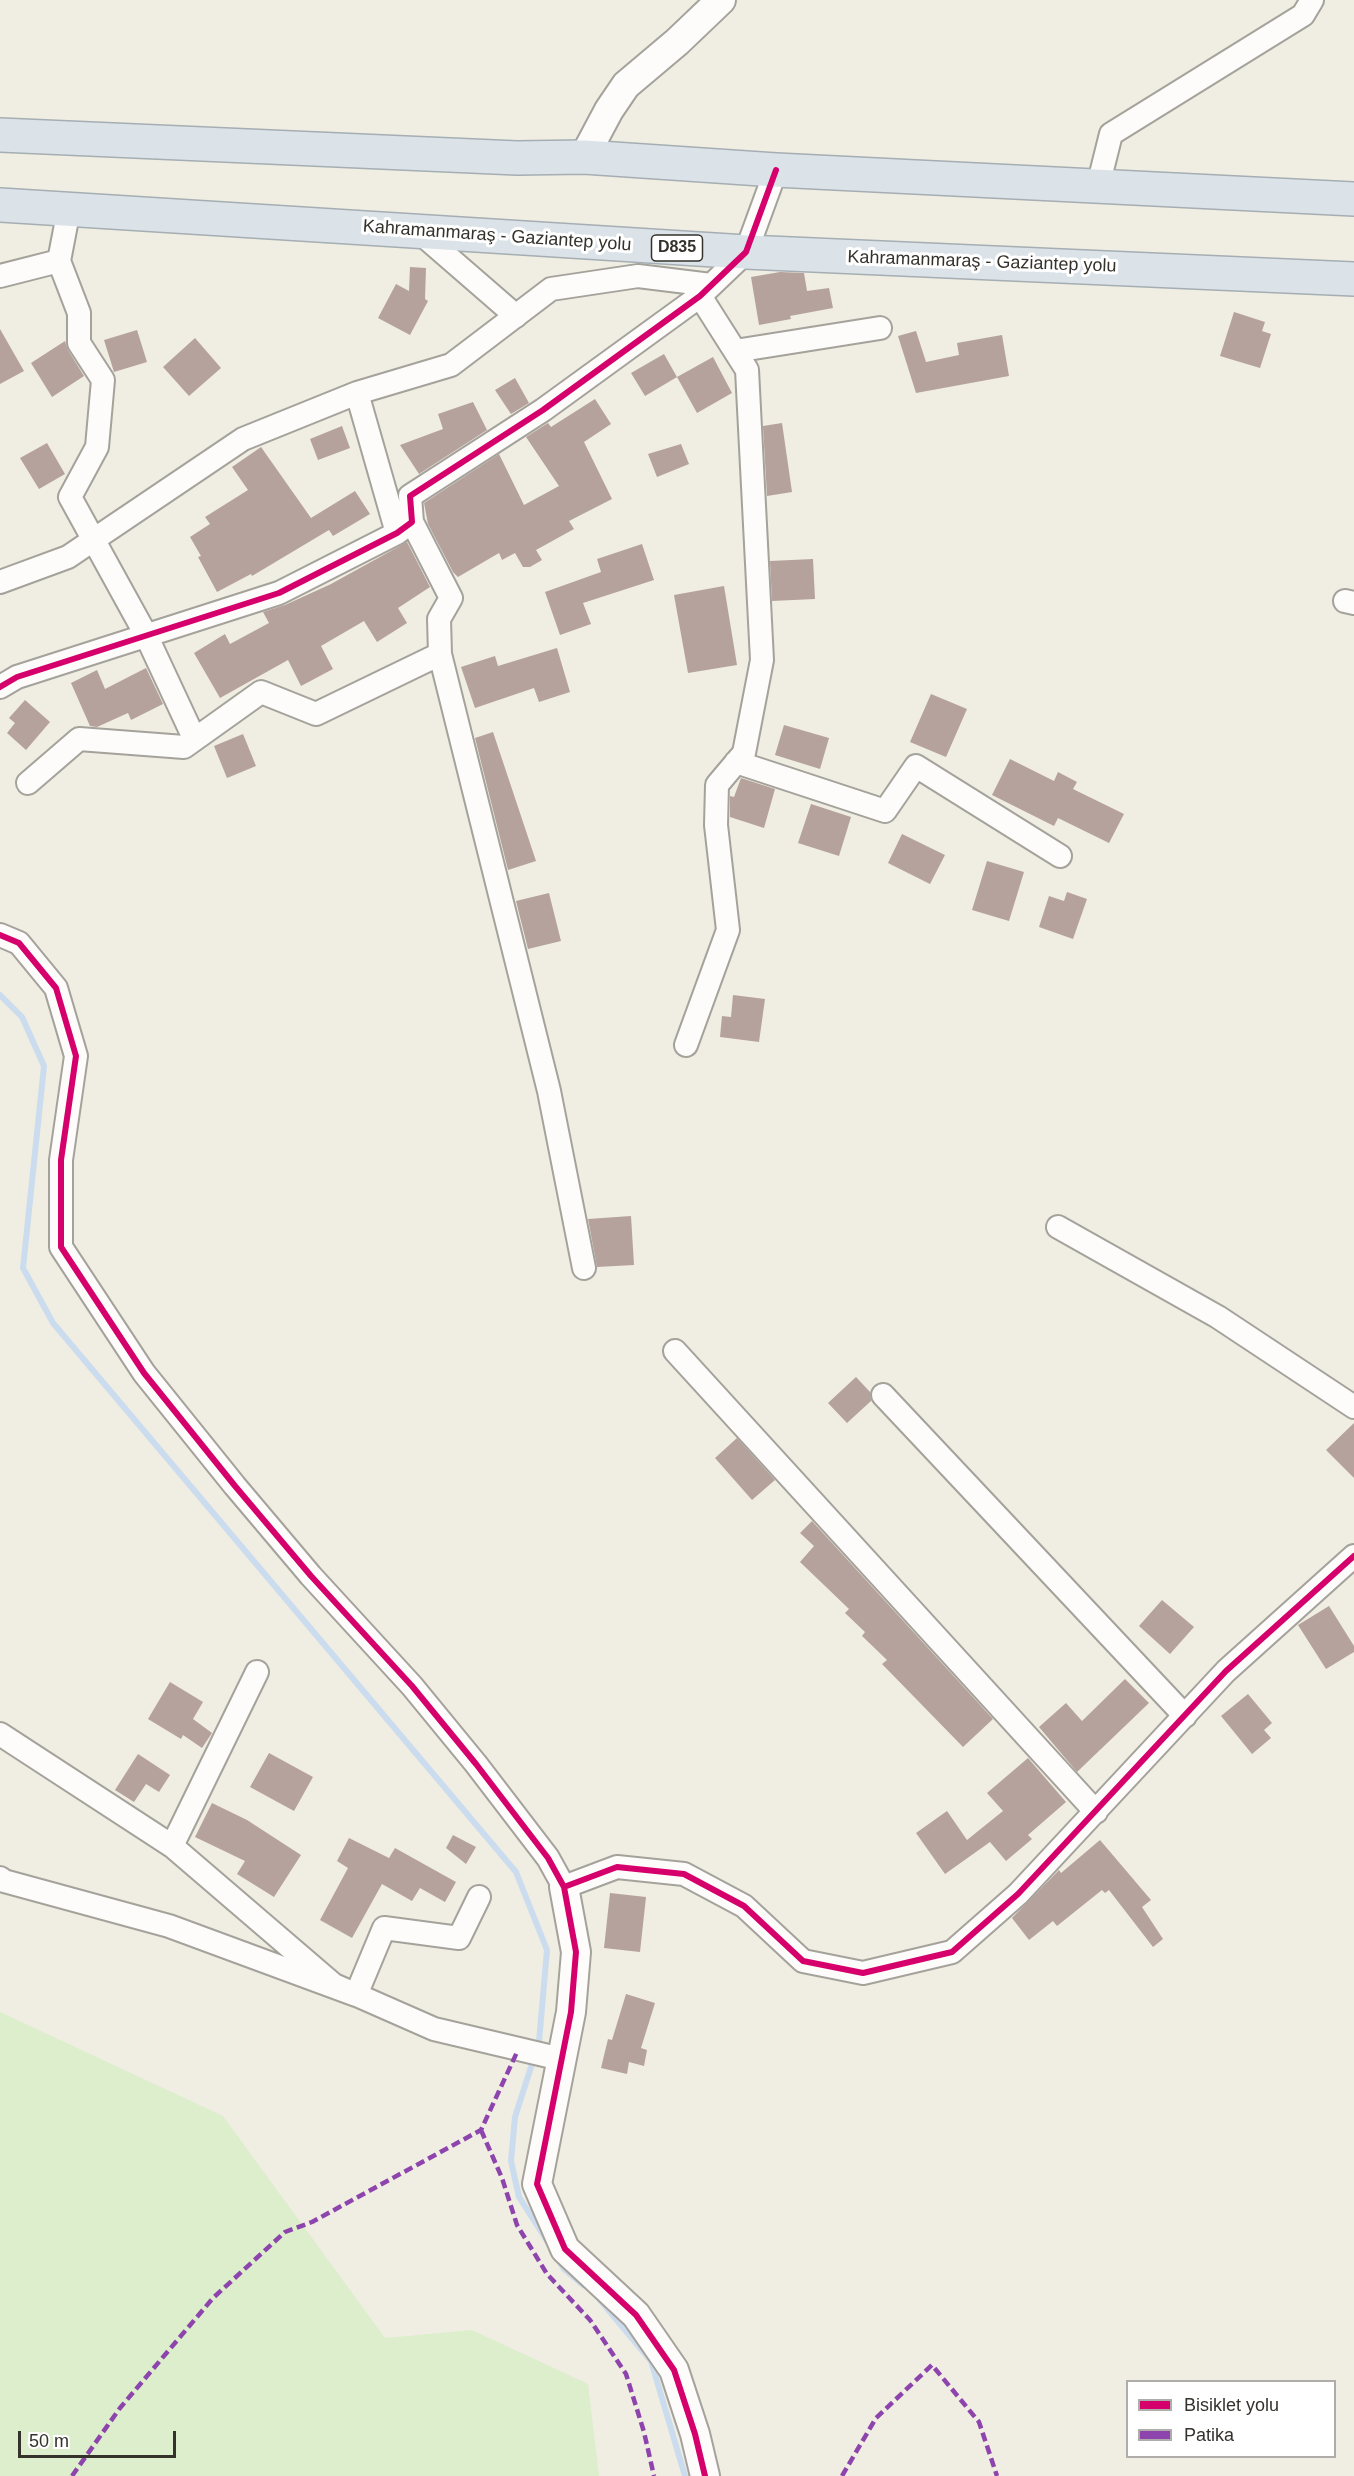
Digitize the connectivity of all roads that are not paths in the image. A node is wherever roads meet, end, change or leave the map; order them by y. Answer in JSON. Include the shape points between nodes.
{"nodes":[{"id":1,"x":721,"y":0,"type":"edge"},
{"id":2,"x":1312,"y":0,"type":"edge"},
{"id":3,"x":0,"y":135,"type":"edge"},
{"id":4,"x":584,"y":156,"type":"junction"},
{"id":5,"x":776,"y":170,"type":"junction"},
{"id":6,"x":1098,"y":186,"type":"junction"},
{"id":7,"x":1354,"y":199,"type":"edge"},
{"id":8,"x":0,"y":205,"type":"edge"},
{"id":9,"x":69,"y":209,"type":"junction"},
{"id":10,"x":418,"y":231,"type":"junction"},
{"id":11,"x":746,"y":252,"type":"junction"},
{"id":12,"x":59,"y":261,"type":"junction"},
{"id":13,"x":0,"y":276,"type":"edge"},
{"id":14,"x":1354,"y":279,"type":"edge"},
{"id":15,"x":706,"y":291,"type":"junction"},
{"id":16,"x":516,"y":316,"type":"junction"},
{"id":17,"x":880,"y":328,"type":"dead end"},
{"id":18,"x":735,"y":351,"type":"junction"},
{"id":19,"x":357,"y":393,"type":"junction"},
{"id":20,"x":405,"y":527,"type":"junction"},
{"id":21,"x":92,"y":539,"type":"junction"},
{"id":22,"x":0,"y":582,"type":"edge"},
{"id":23,"x":146,"y":635,"type":"junction"},
{"id":24,"x":441,"y":654,"type":"junction"},
{"id":25,"x":0,"y":687,"type":"edge"},
{"id":26,"x":194,"y":738,"type":"junction"},
{"id":27,"x":736,"y":762,"type":"junction"},
{"id":28,"x":28,"y":783,"type":"dead end"},
{"id":29,"x":1060,"y":856,"type":"dead end"},
{"id":30,"x":0,"y":935,"type":"edge"},
{"id":31,"x":686,"y":1045,"type":"dead end"},
{"id":32,"x":1058,"y":1227,"type":"dead end"},
{"id":33,"x":584,"y":1268,"type":"dead end"},
{"id":34,"x":675,"y":1351,"type":"dead end"},
{"id":35,"x":883,"y":1395,"type":"dead end"},
{"id":36,"x":1354,"y":1407,"type":"edge"},
{"id":37,"x":1354,"y":1556,"type":"edge"},
{"id":38,"x":256,"y":1672,"type":"dead end"},
{"id":39,"x":1185,"y":1716,"type":"junction"},
{"id":40,"x":0,"y":1734,"type":"edge"},
{"id":41,"x":1096,"y":1812,"type":"junction"},
{"id":42,"x":172,"y":1846,"type":"junction"},
{"id":43,"x":0,"y":1878,"type":"edge"},
{"id":44,"x":564,"y":1887,"type":"junction"},
{"id":45,"x":479,"y":1897,"type":"dead end"},
{"id":46,"x":356,"y":1995,"type":"junction"},
{"id":47,"x":561,"y":2059,"type":"junction"},
{"id":48,"x":705,"y":2476,"type":"edge"}],
"edges":[{"from":1,"to":4,"type":"street","via":[[626,85]]},
{"from":2,"to":6,"type":"street","via":[[1303,15],[1111,134]]},
{"from":3,"to":4,"type":"highway","via":[[517,158]]},
{"from":4,"to":5,"type":"highway"},
{"from":5,"to":6,"type":"highway"},
{"from":5,"to":11,"type":"street"},
{"from":6,"to":7,"type":"highway"},
{"from":8,"to":9,"type":"highway","name":"Kahramanmaraş - Gaziantep yolu","number":"D835"},
{"from":9,"to":10,"type":"highway","name":"Kahramanmaraş - Gaziantep yolu","number":"D835"},
{"from":9,"to":12,"type":"street"},
{"from":10,"to":11,"type":"highway","name":"Kahramanmaraş - Gaziantep yolu","number":"D835"},
{"from":10,"to":16,"type":"street"},
{"from":11,"to":14,"type":"highway","name":"Kahramanmaraş - Gaziantep yolu","number":"D835"},
{"from":11,"to":15,"type":"street"},
{"from":12,"to":13,"type":"street"},
{"from":12,"to":21,"type":"street","via":[[79,313],[79,343],[103,380],[97,447],[70,497]]},
{"from":15,"to":16,"type":"street","via":[[638,276],[551,289]]},
{"from":15,"to":18,"type":"street"},
{"from":15,"to":20,"type":"street","via":[[543,410],[410,496]]},
{"from":16,"to":19,"type":"street","via":[[451,365]]},
{"from":17,"to":18,"type":"street"},
{"from":18,"to":27,"type":"street","via":[[747,370],[762,660],[744,753]]},
{"from":19,"to":20,"type":"street"},
{"from":19,"to":21,"type":"street","via":[[243,439]]},
{"from":20,"to":23,"type":"street","via":[[279,593]]},
{"from":20,"to":24,"type":"street","via":[[451,598],[439,620]]},
{"from":21,"to":22,"type":"street","via":[[68,557]]},
{"from":21,"to":23,"type":"street"},
{"from":23,"to":25,"type":"street","via":[[17,677]]},
{"from":23,"to":26,"type":"street"},
{"from":24,"to":26,"type":"street","via":[[316,714],[261,692]]},
{"from":24,"to":33,"type":"street","via":[[549,1091]]},
{"from":26,"to":28,"type":"street","via":[[184,747],[79,739]]},
{"from":27,"to":29,"type":"street","via":[[885,811],[916,766]]},
{"from":27,"to":31,"type":"street","via":[[717,784],[716,825],[728,930]]},
{"from":30,"to":44,"type":"street","via":[[19,943],[56,988],[76,1056],[61,1160],[61,1247],[144,1373],[235,1486],[476,1764],[548,1858]]},
{"from":32,"to":36,"type":"street","via":[[1218,1317]]},
{"from":34,"to":41,"type":"street"},
{"from":35,"to":39,"type":"street"},
{"from":37,"to":39,"type":"street","via":[[1226,1671]]},
{"from":38,"to":42,"type":"street"},
{"from":39,"to":41,"type":"street"},
{"from":40,"to":42,"type":"street"},
{"from":41,"to":44,"type":"street","via":[[1018,1894],[952,1952],[863,1973],[803,1961],[744,1906],[684,1874],[617,1867]]},
{"from":42,"to":46,"type":"street","via":[[334,1985]]},
{"from":43,"to":46,"type":"street","via":[[169,1926]]},
{"from":44,"to":47,"type":"street","via":[[576,1952],[571,2012]]},
{"from":45,"to":46,"type":"street","via":[[459,1938],[384,1928]]},
{"from":46,"to":47,"type":"street","via":[[434,2030]]},
{"from":47,"to":48,"type":"street","via":[[537,2184],[565,2249],[636,2315],[674,2370]]}]}
